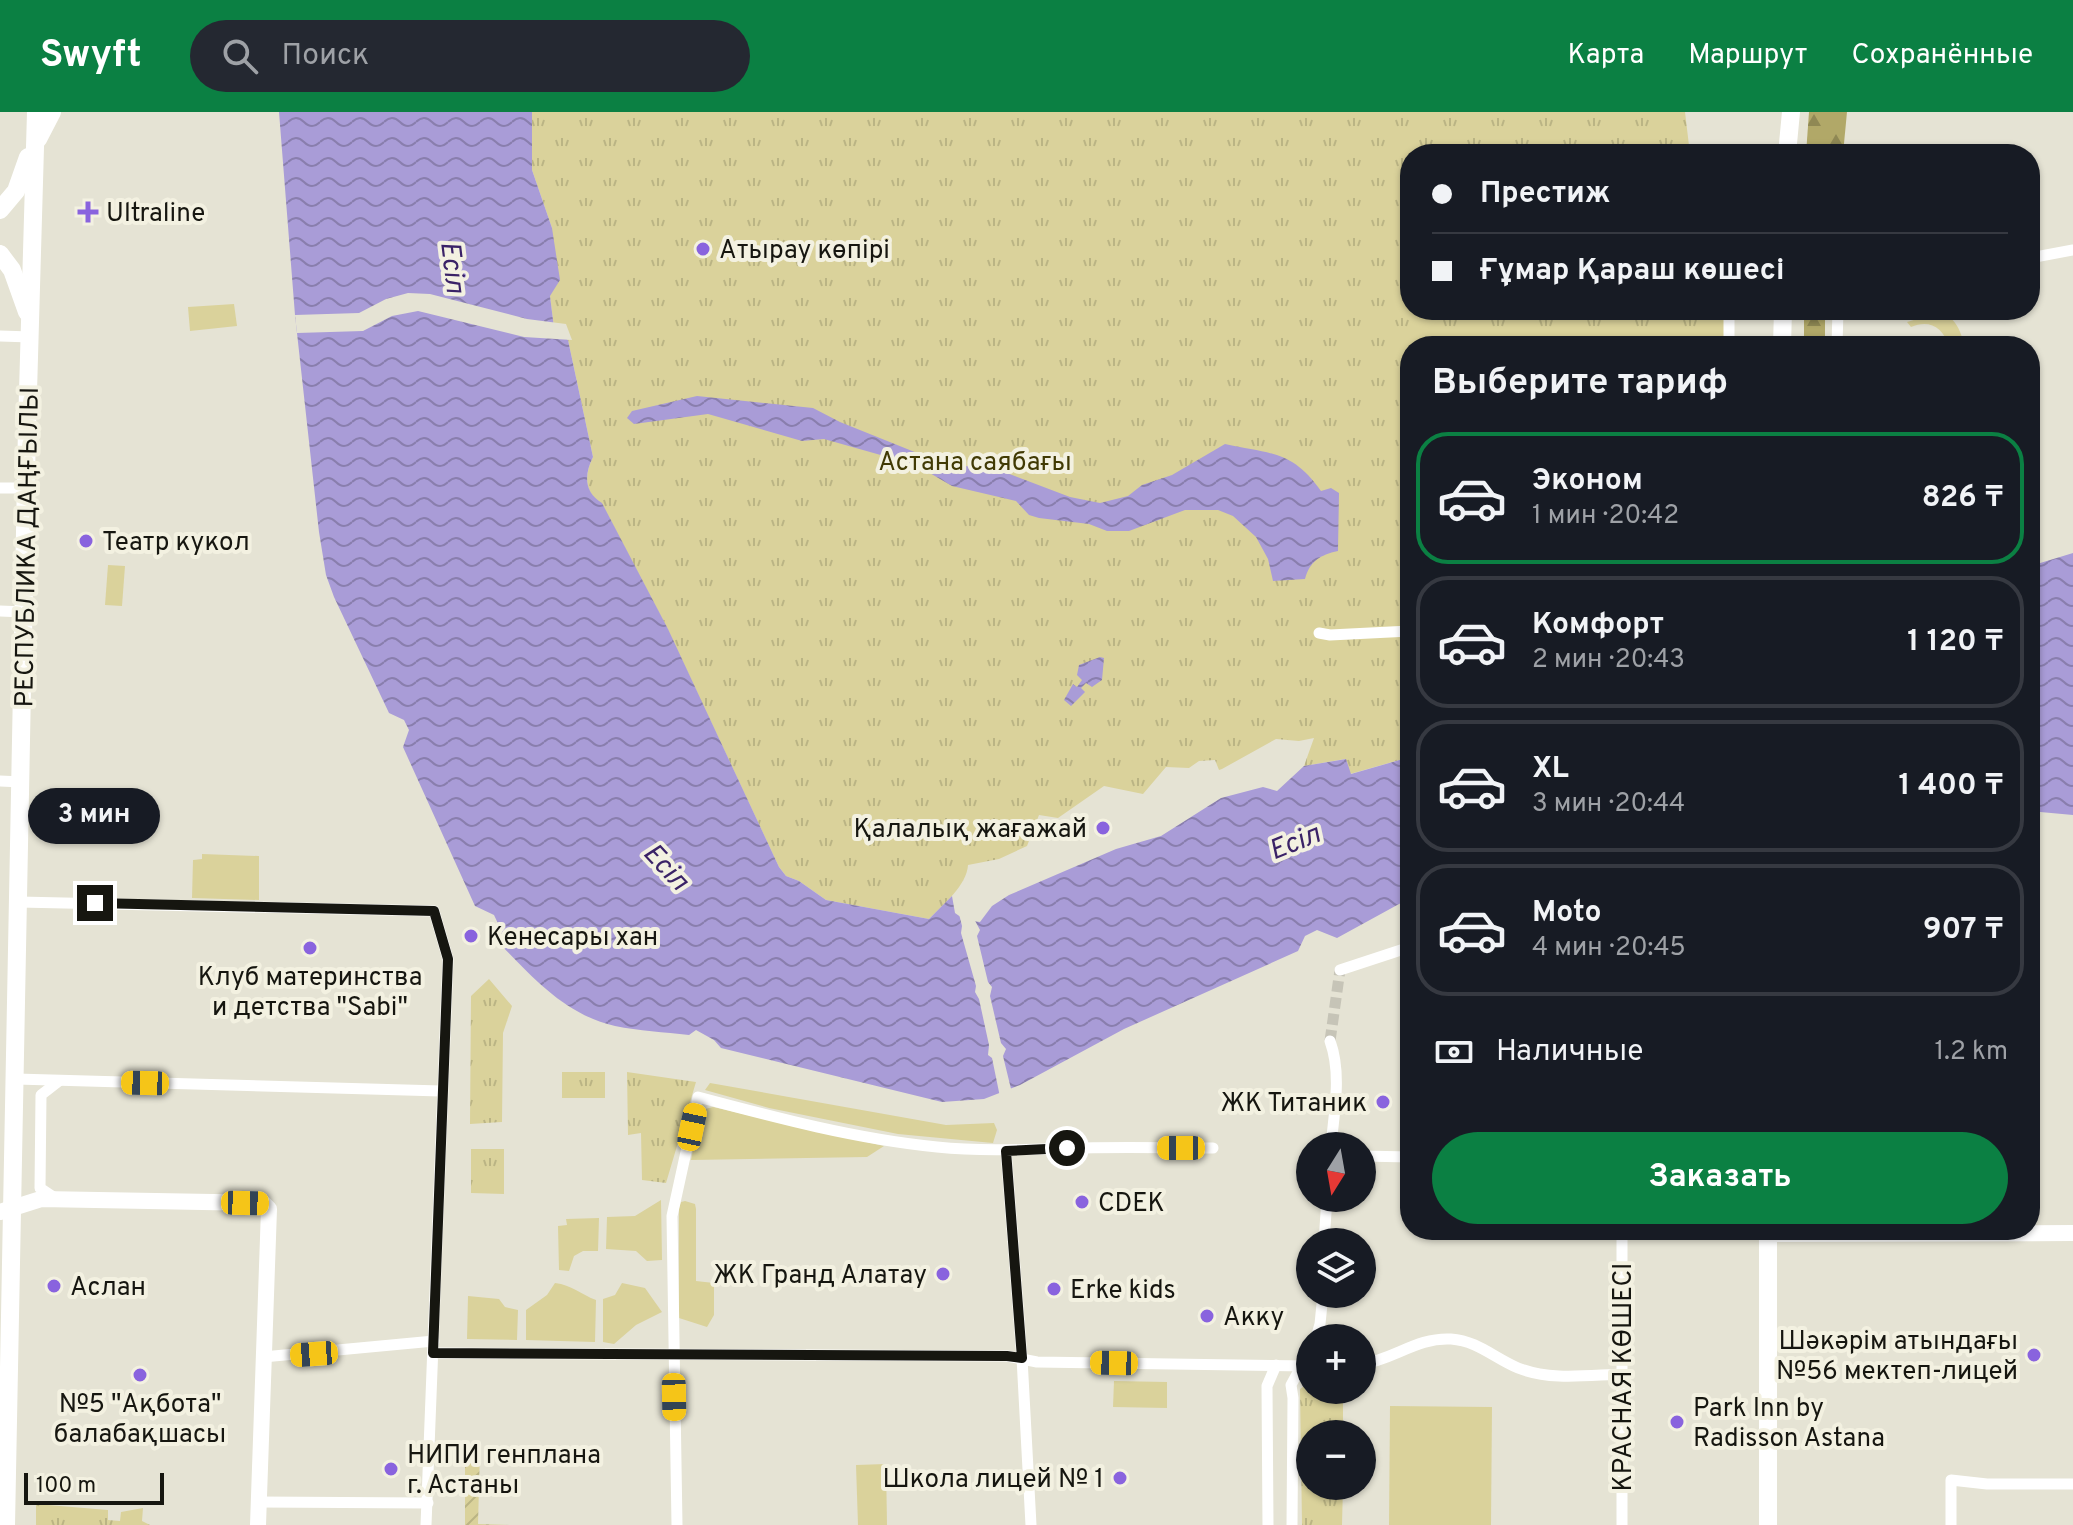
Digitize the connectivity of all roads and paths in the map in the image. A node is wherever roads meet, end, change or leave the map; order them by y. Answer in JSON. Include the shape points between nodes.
{"nodes":[{"id":1,"x":1791,"y":112,"type":"edge"},
{"id":2,"x":41,"y":115,"type":"edge"},
{"id":3,"x":1788,"y":144,"type":"edge"},
{"id":4,"x":0,"y":210,"type":"edge"},
{"id":5,"x":0,"y":239,"type":"edge"},
{"id":6,"x":2073,"y":250,"type":"edge"},
{"id":7,"x":0,"y":254,"type":"edge"},
{"id":8,"x":2040,"y":256,"type":"edge"},
{"id":9,"x":26,"y":308,"type":"junction"},
{"id":10,"x":0,"y":336,"type":"edge"},
{"id":11,"x":31,"y":337,"type":"junction"},
{"id":12,"x":0,"y":488,"type":"edge"},
{"id":13,"x":26,"y":488,"type":"junction"},
{"id":14,"x":0,"y":611,"type":"edge"},
{"id":15,"x":24,"y":612,"type":"junction"},
{"id":16,"x":1400,"y":632,"type":"edge"},
{"id":17,"x":1319,"y":633,"type":"dead end"},
{"id":18,"x":0,"y":781,"type":"edge"},
{"id":19,"x":22,"y":782,"type":"junction"},
{"id":20,"x":19,"y":902,"type":"junction"},
{"id":21,"x":1400,"y":950,"type":"edge"},
{"id":22,"x":1340,"y":970,"type":"dead end"},
{"id":23,"x":1330,"y":1041,"type":"tunnel mouth"},
{"id":24,"x":16,"y":1076,"type":"junction"},
{"id":25,"x":60,"y":1080,"type":"junction"},
{"id":26,"x":441,"y":1091,"type":"junction"},
{"id":27,"x":1332,"y":1132,"type":"edge"},
{"id":28,"x":1213,"y":1148,"type":"dead end"},
{"id":29,"x":1006,"y":1151,"type":"junction"},
{"id":30,"x":1376,"y":1156,"type":"edge"},
{"id":31,"x":1400,"y":1157,"type":"edge"},
{"id":32,"x":64,"y":1199,"type":"junction"},
{"id":33,"x":5,"y":1210,"type":"edge"},
{"id":34,"x":2040,"y":1233,"type":"edge"},
{"id":35,"x":2073,"y":1233,"type":"edge"},
{"id":36,"x":1622,"y":1240,"type":"edge"},
{"id":37,"x":1768,"y":1240,"type":"edge"},
{"id":38,"x":0,"y":1262,"type":"edge"},
{"id":39,"x":11,"y":1286,"type":"junction"},
{"id":40,"x":433,"y":1347,"type":"junction"},
{"id":41,"x":674,"y":1355,"type":"junction"},
{"id":42,"x":263,"y":1357,"type":"junction"},
{"id":43,"x":1022,"y":1358,"type":"junction"},
{"id":44,"x":1376,"y":1359,"type":"edge"},
{"id":45,"x":1276,"y":1365,"type":"junction"},
{"id":46,"x":1296,"y":1366,"type":"edge"},
{"id":47,"x":1623,"y":1374,"type":"junction"},
{"id":48,"x":1296,"y":1378,"type":"edge"},
{"id":49,"x":2073,"y":1484,"type":"edge"},
{"id":50,"x":258,"y":1502,"type":"junction"},
{"id":51,"x":428,"y":1503,"type":"junction"},
{"id":52,"x":6,"y":1525,"type":"edge"},
{"id":53,"x":258,"y":1525,"type":"edge"},
{"id":54,"x":426,"y":1525,"type":"edge"},
{"id":55,"x":677,"y":1525,"type":"edge"},
{"id":56,"x":1031,"y":1525,"type":"edge"},
{"id":57,"x":1268,"y":1525,"type":"edge"},
{"id":58,"x":1292,"y":1525,"type":"edge"},
{"id":59,"x":1622,"y":1525,"type":"edge"},
{"id":60,"x":1768,"y":1525,"type":"edge"},
{"id":61,"x":1951,"y":1525,"type":"edge"}],
"edges":[{"from":1,"to":3,"type":"main road"},
{"from":2,"to":4,"type":"main road","via":[[23,176]]},
{"from":2,"to":11,"type":"main road","name":"РЕСПУБЛИКА ДАҢҒЫЛЫ","via":[[35,145]]},
{"from":5,"to":9,"type":"main road","via":[[19,263]]},
{"from":6,"to":8,"type":"street"},
{"from":7,"to":9,"type":"main road"},
{"from":9,"to":11,"type":"main road"},
{"from":10,"to":11,"type":"street"},
{"from":11,"to":13,"type":"main road","name":"РЕСПУБЛИКА ДАҢҒЫЛЫ","via":[[34,428]]},
{"from":12,"to":13,"type":"street"},
{"from":13,"to":15,"type":"main road","name":"РЕСПУБЛИКА ДАҢҒЫЛЫ"},
{"from":14,"to":15,"type":"street"},
{"from":15,"to":19,"type":"main road","name":"РЕСПУБЛИКА ДАҢҒЫЛЫ"},
{"from":16,"to":17,"type":"street"},
{"from":18,"to":19,"type":"street"},
{"from":19,"to":20,"type":"main road","name":"РЕСПУБЛИКА ДАҢҒЫЛЫ"},
{"from":20,"to":24,"type":"main road","name":"РЕСПУБЛИКА ДАҢҒЫЛЫ"},
{"from":20,"to":26,"type":"street","via":[[434,911],[448,959]]},
{"from":21,"to":22,"type":"street"},
{"from":23,"to":27,"type":"street","via":[[1336,1073]]},
{"from":24,"to":25,"type":"street"},
{"from":24,"to":33,"type":"main road","name":"РЕСПУБЛИКА ДАҢҒЫЛЫ"},
{"from":25,"to":26,"type":"street"},
{"from":25,"to":32,"type":"street","via":[[41,1095],[40,1188]]},
{"from":26,"to":40,"type":"street"},
{"from":28,"to":29,"type":"street"},
{"from":29,"to":41,"type":"street","via":[[875,1139],[698,1097],[672,1216]]},
{"from":29,"to":43,"type":"street"},
{"from":30,"to":31,"type":"street"},
{"from":32,"to":33,"type":"street","via":[[41,1199]]},
{"from":32,"to":42,"type":"street","via":[[263,1203],[269,1209]]},
{"from":33,"to":39,"type":"main road","name":"РЕСПУБЛИКА ДАҢҒЫЛЫ"},
{"from":34,"to":35,"type":"street"},
{"from":36,"to":47,"type":"street","name":"КРАСНАЯ КӨШЕСІ"},
{"from":37,"to":60,"type":"main road"},
{"from":38,"to":39,"type":"street"},
{"from":39,"to":52,"type":"main road","name":"РЕСПУБЛИКА ДАҢҒЫЛЫ"},
{"from":40,"to":41,"type":"street"},
{"from":40,"to":42,"type":"street"},
{"from":40,"to":51,"type":"street"},
{"from":41,"to":43,"type":"street"},
{"from":41,"to":55,"type":"street"},
{"from":42,"to":50,"type":"street"},
{"from":43,"to":45,"type":"street"},
{"from":43,"to":56,"type":"street"},
{"from":44,"to":47,"type":"street","via":[[1423,1341],[1453,1339],[1485,1348],[1518,1368],[1556,1377]]},
{"from":45,"to":46,"type":"street"},
{"from":45,"to":57,"type":"street","via":[[1267,1386]]},
{"from":47,"to":59,"type":"street","name":"КРАСНАЯ КӨШЕСІ"},
{"from":48,"to":58,"type":"street","via":[[1291,1385]]},
{"from":49,"to":61,"type":"street","via":[[1951,1480]]},
{"from":50,"to":51,"type":"street"},
{"from":50,"to":53,"type":"street"},
{"from":51,"to":54,"type":"street"}]}
